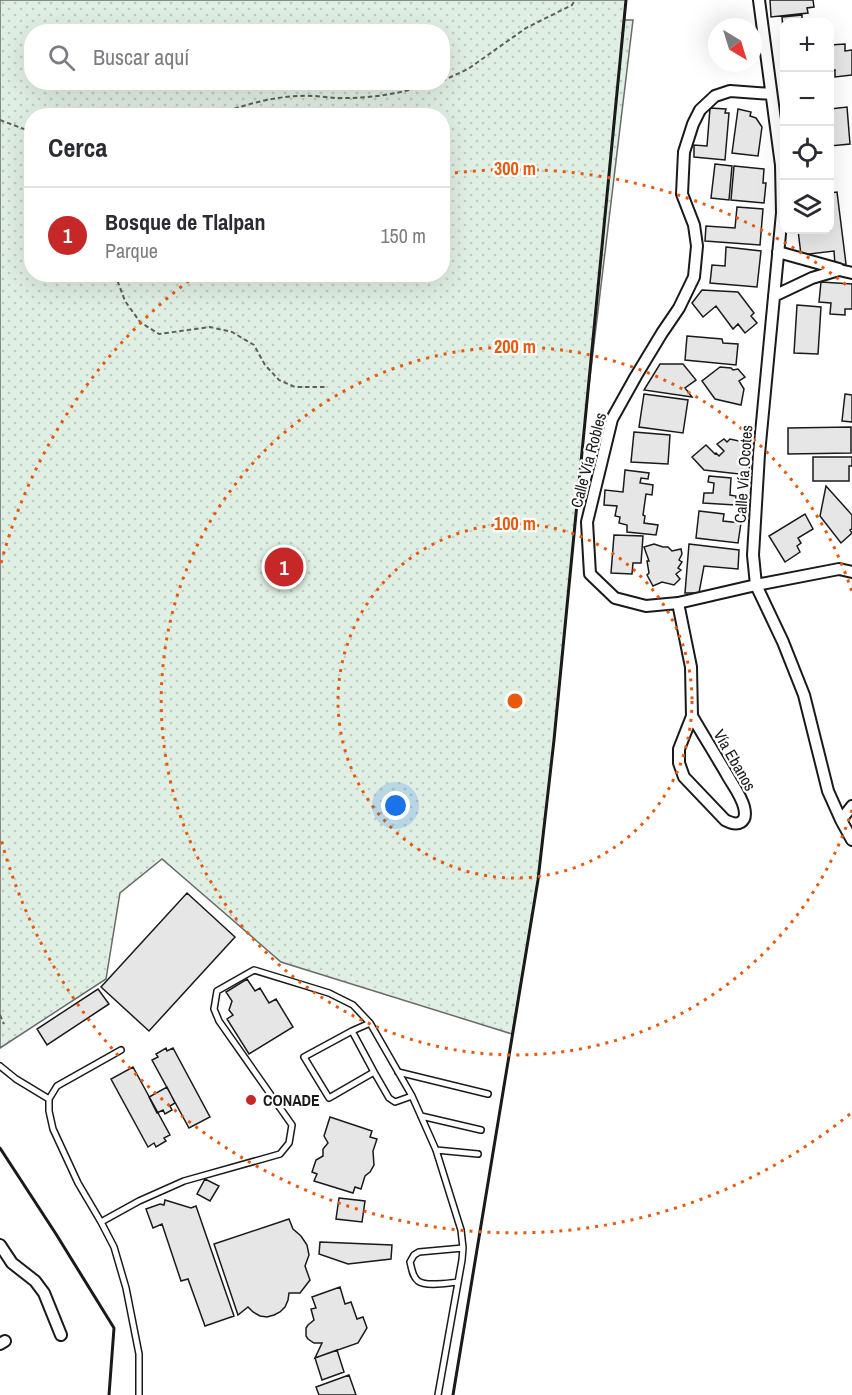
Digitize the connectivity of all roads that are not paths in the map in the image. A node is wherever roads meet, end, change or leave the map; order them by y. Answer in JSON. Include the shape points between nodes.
{"nodes":[{"id":1,"x":759,"y":0,"type":"edge"},
{"id":2,"x":771,"y":94,"type":"junction"},
{"id":3,"x":778,"y":252,"type":"junction"},
{"id":4,"x":839,"y":270,"type":"junction"},
{"id":5,"x":852,"y":273,"type":"edge"},
{"id":6,"x":774,"y":296,"type":"junction"},
{"id":7,"x":852,"y":572,"type":"edge"},
{"id":8,"x":756,"y":585,"type":"junction"},
{"id":9,"x":678,"y":603,"type":"junction"},
{"id":10,"x":692,"y":716,"type":"junction"},
{"id":11,"x":852,"y":806,"type":"edge"},
{"id":12,"x":841,"y":820,"type":"junction"},
{"id":13,"x":852,"y":840,"type":"edge"},
{"id":14,"x":370,"y":1023,"type":"junction"},
{"id":15,"x":352,"y":1031,"type":"junction"},
{"id":16,"x":121,"y":1050,"type":"dead end"},
{"id":17,"x":0,"y":1066,"type":"edge"},
{"id":18,"x":374,"y":1072,"type":"junction"},
{"id":19,"x":398,"y":1072,"type":"junction"},
{"id":20,"x":488,"y":1094,"type":"dead end"},
{"id":21,"x":412,"y":1096,"type":"junction"},
{"id":22,"x":49,"y":1099,"type":"junction"},
{"id":23,"x":421,"y":1116,"type":"junction"},
{"id":24,"x":481,"y":1130,"type":"dead end"},
{"id":25,"x":436,"y":1150,"type":"junction"},
{"id":26,"x":478,"y":1155,"type":"dead end"},
{"id":27,"x":101,"y":1222,"type":"junction"},
{"id":28,"x":0,"y":1245,"type":"edge"},
{"id":29,"x":463,"y":1248,"type":"junction"},
{"id":30,"x":458,"y":1282,"type":"junction"},
{"id":31,"x":61,"y":1335,"type":"dead end"},
{"id":32,"x":139,"y":1395,"type":"edge"},
{"id":33,"x":438,"y":1395,"type":"edge"}],
"edges":[{"from":1,"to":2,"type":"street","name":"Calle Vía Ocotes"},
{"from":2,"to":3,"type":"street","name":"Calle Vía Ocotes","via":[[781,165]]},
{"from":2,"to":9,"type":"street","name":"Calle Vía Robles","via":[[730,91],[716,96],[700,110],[693,124],[684,152],[682,194],[697,246],[694,278],[612,419],[587,522],[590,574],[615,598],[646,606]]},
{"from":3,"to":4,"type":"street"},
{"from":3,"to":6,"type":"street","name":"Calle Vía Ocotes"},
{"from":4,"to":5,"type":"street"},
{"from":4,"to":6,"type":"street"},
{"from":6,"to":8,"type":"street","name":"Calle Vía Ocotes","via":[[759,454],[753,555]]},
{"from":7,"to":8,"type":"street","name":"Calle Vía Robles","via":[[839,569]]},
{"from":8,"to":9,"type":"street","name":"Calle Vía Robles"},
{"from":8,"to":12,"type":"street","name":"Calle Vía Ocotes","via":[[804,695],[828,791]]},
{"from":9,"to":10,"type":"street","name":"Vía Ebanos","via":[[691,667]]},
{"from":10,"to":10,"type":"street","name":"Vía Ebanos","via":[[679,749],[684,777],[725,820],[738,824],[745,815],[740,798]]},
{"from":11,"to":12,"type":"street"},
{"from":12,"to":13,"type":"street","name":"Calle Vía Ocotes"},
{"from":14,"to":15,"type":"lane"},
{"from":14,"to":19,"type":"lane"},
{"from":14,"to":27,"type":"lane","via":[[353,1005],[329,993],[254,970],[217,992],[214,1009],[219,1021],[292,1125],[289,1143],[280,1154],[184,1181]]},
{"from":15,"to":18,"type":"lane"},
{"from":15,"to":18,"type":"lane","via":[[304,1057],[330,1098]]},
{"from":16,"to":22,"type":"lane","via":[[57,1086]]},
{"from":17,"to":22,"type":"lane"},
{"from":18,"to":21,"type":"lane","via":[[395,1102]]},
{"from":19,"to":20,"type":"lane"},
{"from":19,"to":21,"type":"lane"},
{"from":21,"to":23,"type":"lane"},
{"from":22,"to":27,"type":"lane","via":[[53,1129]]},
{"from":23,"to":24,"type":"lane"},
{"from":23,"to":25,"type":"lane"},
{"from":25,"to":26,"type":"lane"},
{"from":25,"to":29,"type":"lane"},
{"from":27,"to":32,"type":"lane","via":[[114,1247],[126,1288],[139,1354]]},
{"from":28,"to":31,"type":"street","via":[[12,1263],[44,1293]]},
{"from":29,"to":30,"type":"lane"},
{"from":29,"to":30,"type":"lane","via":[[419,1252],[410,1262],[413,1275],[425,1284]]},
{"from":30,"to":33,"type":"lane"}]}
